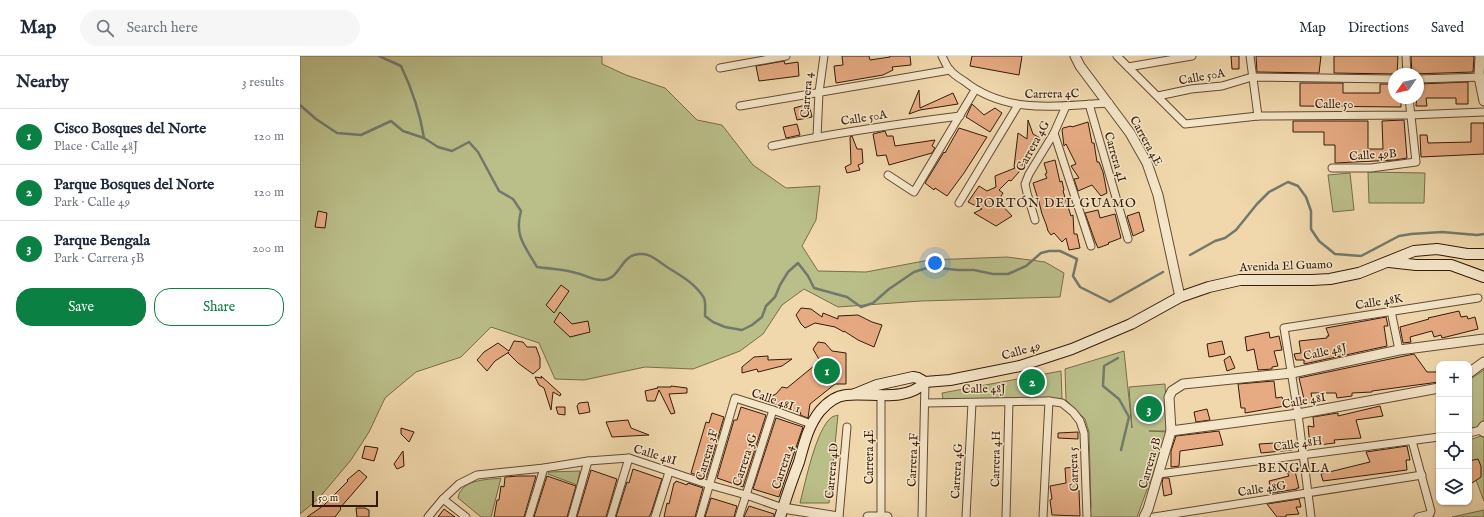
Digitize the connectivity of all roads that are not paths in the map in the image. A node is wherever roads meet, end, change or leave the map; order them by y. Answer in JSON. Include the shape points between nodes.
{"nodes":[{"id":1,"x":786,"y":56,"type":"edge"},
{"id":2,"x":824,"y":56,"type":"edge"},
{"id":3,"x":942,"y":56,"type":"edge"},
{"id":4,"x":1075,"y":56,"type":"edge"},
{"id":5,"x":1117,"y":56,"type":"edge"},
{"id":6,"x":1192,"y":56,"type":"edge"},
{"id":7,"x":1250,"y":56,"type":"edge"},
{"id":8,"x":1406,"y":56,"type":"edge"},
{"id":9,"x":1480,"y":56,"type":"edge"},
{"id":10,"x":1128,"y":67,"type":"junction"},
{"id":11,"x":720,"y":68,"type":"dead end"},
{"id":12,"x":1407,"y":68,"type":"edge"},
{"id":13,"x":950,"y":70,"type":"junction"},
{"id":14,"x":1252,"y":77,"type":"junction"},
{"id":15,"x":1482,"y":77,"type":"edge"},
{"id":16,"x":1388,"y":79,"type":"edge"},
{"id":17,"x":1424,"y":79,"type":"edge"},
{"id":18,"x":975,"y":90,"type":"junction"},
{"id":19,"x":819,"y":92,"type":"junction"},
{"id":20,"x":1158,"y":96,"type":"junction"},
{"id":21,"x":1484,"y":101,"type":"edge"},
{"id":22,"x":1109,"y":103,"type":"junction"},
{"id":23,"x":1089,"y":104,"type":"junction"},
{"id":24,"x":1409,"y":104,"type":"edge"},
{"id":25,"x":1018,"y":105,"type":"junction"},
{"id":26,"x":740,"y":106,"type":"dead end"},
{"id":27,"x":1066,"y":106,"type":"junction"},
{"id":28,"x":1484,"y":112,"type":"edge"},
{"id":29,"x":1410,"y":115,"type":"junction"},
{"id":30,"x":960,"y":116,"type":"junction"},
{"id":31,"x":1258,"y":116,"type":"junction"},
{"id":32,"x":1054,"y":133,"type":"junction"},
{"id":33,"x":817,"y":137,"type":"junction"},
{"id":34,"x":772,"y":146,"type":"dead end"},
{"id":35,"x":1332,"y":168,"type":"dead end"},
{"id":36,"x":888,"y":175,"type":"dead end"},
{"id":37,"x":959,"y":203,"type":"dead end"},
{"id":38,"x":1035,"y":220,"type":"dead end"},
{"id":39,"x":1128,"y":239,"type":"dead end"},
{"id":40,"x":1091,"y":246,"type":"dead end"},
{"id":41,"x":1484,"y":254,"type":"edge"},
{"id":42,"x":1389,"y":262,"type":"junction"},
{"id":43,"x":1484,"y":277,"type":"edge"},
{"id":44,"x":1180,"y":297,"type":"junction"},
{"id":45,"x":1478,"y":298,"type":"dead end"},
{"id":46,"x":1391,"y":311,"type":"junction"},
{"id":47,"x":1120,"y":329,"type":"joint"},
{"id":48,"x":1484,"y":339,"type":"edge"},
{"id":49,"x":1399,"y":350,"type":"junction"},
{"id":50,"x":1484,"y":362,"type":"edge"},
{"id":51,"x":1472,"y":370,"type":"edge"},
{"id":52,"x":1292,"y":372,"type":"junction"},
{"id":53,"x":925,"y":382,"type":"junction"},
{"id":54,"x":1436,"y":389,"type":"edge"},
{"id":55,"x":1172,"y":391,"type":"joint"},
{"id":56,"x":851,"y":395,"type":"junction"},
{"id":57,"x":881,"y":396,"type":"junction"},
{"id":58,"x":735,"y":398,"type":"joint"},
{"id":59,"x":1049,"y":401,"type":"junction"},
{"id":60,"x":1009,"y":402,"type":"junction"},
{"id":61,"x":925,"y":403,"type":"junction"},
{"id":62,"x":972,"y":403,"type":"junction"},
{"id":63,"x":773,"y":410,"type":"junction"},
{"id":64,"x":1298,"y":414,"type":"junction"},
{"id":65,"x":1080,"y":421,"type":"joint"},
{"id":66,"x":811,"y":424,"type":"junction"},
{"id":67,"x":847,"y":427,"type":"dead end"},
{"id":68,"x":1483,"y":429,"type":"edge"},
{"id":69,"x":1171,"y":431,"type":"junction"},
{"id":70,"x":1472,"y":431,"type":"edge"},
{"id":71,"x":1436,"y":437,"type":"edge"},
{"id":72,"x":1412,"y":441,"type":"junction"},
{"id":73,"x":1303,"y":456,"type":"junction"},
{"id":74,"x":629,"y":458,"type":"junction"},
{"id":75,"x":588,"y":461,"type":"junction"},
{"id":76,"x":544,"y":468,"type":"junction"},
{"id":77,"x":669,"y":472,"type":"junction"},
{"id":78,"x":1159,"y":474,"type":"junction"},
{"id":79,"x":1422,"y":475,"type":"junction"},
{"id":80,"x":710,"y":485,"type":"junction"},
{"id":81,"x":1308,"y":492,"type":"junction"},
{"id":82,"x":746,"y":495,"type":"junction"},
{"id":83,"x":443,"y":499,"type":"junction"},
{"id":84,"x":782,"y":513,"type":"edge"},
{"id":85,"x":807,"y":515,"type":"edge"},
{"id":86,"x":428,"y":517,"type":"edge"},
{"id":87,"x":466,"y":517,"type":"edge"},
{"id":88,"x":530,"y":517,"type":"edge"},
{"id":89,"x":572,"y":517,"type":"edge"},
{"id":90,"x":611,"y":517,"type":"edge"},
{"id":91,"x":655,"y":517,"type":"edge"},
{"id":92,"x":700,"y":517,"type":"edge"},
{"id":93,"x":739,"y":517,"type":"edge"},
{"id":94,"x":839,"y":517,"type":"edge"},
{"id":95,"x":868,"y":517,"type":"edge"},
{"id":96,"x":881,"y":517,"type":"edge"},
{"id":97,"x":887,"y":517,"type":"edge"},
{"id":98,"x":922,"y":517,"type":"edge"},
{"id":99,"x":966,"y":517,"type":"edge"},
{"id":100,"x":1006,"y":517,"type":"edge"},
{"id":101,"x":1043,"y":517,"type":"edge"},
{"id":102,"x":1087,"y":517,"type":"edge"},
{"id":103,"x":1144,"y":517,"type":"edge"},
{"id":104,"x":1154,"y":517,"type":"edge"},
{"id":105,"x":1311,"y":517,"type":"edge"},
{"id":106,"x":1418,"y":517,"type":"edge"}],
"edges":[{"from":1,"to":11,"type":"street"},
{"from":2,"to":19,"type":"street","name":"Carrera 4"},
{"from":3,"to":13,"type":"street","name":"Carrera 4C"},
{"from":4,"to":22,"type":"street","name":"Carrera 4E"},
{"from":5,"to":10,"type":"street"},
{"from":6,"to":10,"type":"street"},
{"from":7,"to":14,"type":"street"},
{"from":8,"to":12,"type":"street"},
{"from":9,"to":15,"type":"street"},
{"from":10,"to":20,"type":"street"},
{"from":13,"to":18,"type":"street","name":"Carrera 4C"},
{"from":13,"to":19,"type":"street"},
{"from":14,"to":16,"type":"street","name":"Calle 50A"},
{"from":14,"to":20,"type":"street","name":"Calle 50A","via":[[1222,86]]},
{"from":14,"to":31,"type":"street"},
{"from":15,"to":17,"type":"street"},
{"from":15,"to":21,"type":"street"},
{"from":18,"to":25,"type":"street","name":"Carrera 4C"},
{"from":18,"to":30,"type":"street"},
{"from":19,"to":26,"type":"street"},
{"from":19,"to":33,"type":"street","name":"Carrera 4"},
{"from":20,"to":31,"type":"street","name":"Calle 50","via":[[1185,124]]},
{"from":22,"to":23,"type":"street","name":"Carrera 4C"},
{"from":22,"to":44,"type":"street","name":"Carrera 4E","via":[[1147,163],[1158,195]]},
{"from":23,"to":27,"type":"street","name":"Carrera 4C"},
{"from":23,"to":39,"type":"street","name":"Carrera 4I"},
{"from":24,"to":29,"type":"street"},
{"from":25,"to":27,"type":"street","name":"Carrera 4C"},
{"from":25,"to":37,"type":"street"},
{"from":27,"to":32,"type":"street","name":"Carrera 4G"},
{"from":28,"to":29,"type":"street","name":"Calle 50"},
{"from":29,"to":31,"type":"street","name":"Calle 50"},
{"from":29,"to":35,"type":"street","name":"Calle 49B","via":[[1416,162],[1371,168]]},
{"from":30,"to":33,"type":"street","name":"Calle 50A"},
{"from":30,"to":36,"type":"street","via":[[914,192]]},
{"from":32,"to":38,"type":"street","name":"Carrera 4G","via":[[1025,184]]},
{"from":32,"to":40,"type":"street"},
{"from":33,"to":34,"type":"street","name":"Calle 50A"},
{"from":41,"to":42,"type":"main road","name":"Avenida El Guamo","via":[[1437,249],[1414,251]]},
{"from":42,"to":43,"type":"main road","name":"Avenida El Guamo","via":[[1451,265]]},
{"from":42,"to":44,"type":"main road","name":"Avenida El Guamo","via":[[1359,273],[1330,279],[1240,280],[1209,286]]},
{"from":44,"to":47,"type":"main road","name":"Avenida El Guamo"},
{"from":45,"to":46,"type":"street","name":"Calle 48K"},
{"from":46,"to":49,"type":"street"},
{"from":46,"to":52,"type":"street","name":"Calle 48K","via":[[1284,328]]},
{"from":47,"to":53,"type":"main road","name":"Calle 49","via":[[1072,349],[1020,366],[950,380]]},
{"from":48,"to":49,"type":"street","name":"Calle 48J"},
{"from":49,"to":52,"type":"street","name":"Calle 48J"},
{"from":50,"to":51,"type":"street"},
{"from":52,"to":55,"type":"street","name":"Calle 48J","via":[[1183,384]]},
{"from":52,"to":64,"type":"street"},
{"from":53,"to":56,"type":"main road","via":[[913,377],[877,385]]},
{"from":53,"to":57,"type":"main road","via":[[920,387],[904,393]]},
{"from":53,"to":61,"type":"street"},
{"from":54,"to":64,"type":"street","name":"Calle 48I"},
{"from":55,"to":69,"type":"street","name":"Carrera 5B","via":[[1169,397]]},
{"from":56,"to":57,"type":"main road"},
{"from":56,"to":66,"type":"main road","via":[[838,397],[830,402]]},
{"from":57,"to":96,"type":"street","name":"Carrera 4E"},
{"from":58,"to":63,"type":"street","name":"Calle 48I 1"},
{"from":58,"to":80,"type":"street","name":"Carrera 3F"},
{"from":59,"to":60,"type":"street","name":"Calle 48J"},
{"from":59,"to":65,"type":"street","name":"Calle 48J","via":[[1062,403]]},
{"from":59,"to":101,"type":"street"},
{"from":60,"to":62,"type":"street","name":"Calle 48J"},
{"from":60,"to":100,"type":"street","name":"Carrera 4H"},
{"from":61,"to":62,"type":"street","name":"Calle 48J"},
{"from":61,"to":98,"type":"street","name":"Carrera 4F"},
{"from":62,"to":99,"type":"street","name":"Carrera 4G"},
{"from":63,"to":66,"type":"street","name":"Calle 48I 1"},
{"from":63,"to":82,"type":"street","name":"Carrera 3G"},
{"from":64,"to":69,"type":"street","name":"Calle 48I"},
{"from":64,"to":73,"type":"street"},
{"from":65,"to":102,"type":"street","name":"Carrera 5","via":[[1084,433]]},
{"from":66,"to":84,"type":"main road","name":"Carrera 4"},
{"from":67,"to":94,"type":"street","name":"Carrera 4D"},
{"from":68,"to":70,"type":"street"},
{"from":69,"to":78,"type":"street","name":"Carrera 5B"},
{"from":71,"to":72,"type":"street","name":"Calle 48H"},
{"from":72,"to":73,"type":"street","name":"Calle 48H"},
{"from":72,"to":79,"type":"street"},
{"from":73,"to":78,"type":"street","name":"Calle 48H"},
{"from":73,"to":81,"type":"street"},
{"from":74,"to":75,"type":"street","name":"Calle 48I"},
{"from":74,"to":77,"type":"street","name":"Calle 48I"},
{"from":74,"to":90,"type":"street"},
{"from":75,"to":76,"type":"street","name":"Calle 48I"},
{"from":75,"to":89,"type":"street"},
{"from":76,"to":83,"type":"street","name":"Calle 48I","via":[[477,475],[459,484]]},
{"from":76,"to":88,"type":"street"},
{"from":77,"to":80,"type":"street","name":"Calle 48I"},
{"from":77,"to":91,"type":"street"},
{"from":78,"to":103,"type":"street","name":"Carrera 5B"},
{"from":79,"to":81,"type":"street","name":"Calle 48G"},
{"from":79,"to":106,"type":"street","via":[[1430,514]]},
{"from":80,"to":82,"type":"street","name":"Calle 48I"},
{"from":80,"to":92,"type":"street","name":"Carrera 3F"},
{"from":81,"to":104,"type":"street","name":"Calle 48G"},
{"from":81,"to":105,"type":"street"},
{"from":82,"to":84,"type":"street","name":"Calle 48I"},
{"from":82,"to":93,"type":"street","name":"Carrera 3G"},
{"from":83,"to":86,"type":"street","name":"Calle 48I"},
{"from":83,"to":87,"type":"street"},
{"from":84,"to":85,"type":"street","name":"Calle 48I"},
{"from":85,"to":94,"type":"street","name":"Calle 48I"},
{"from":95,"to":96,"type":"street"},
{"from":96,"to":97,"type":"street"}]}
